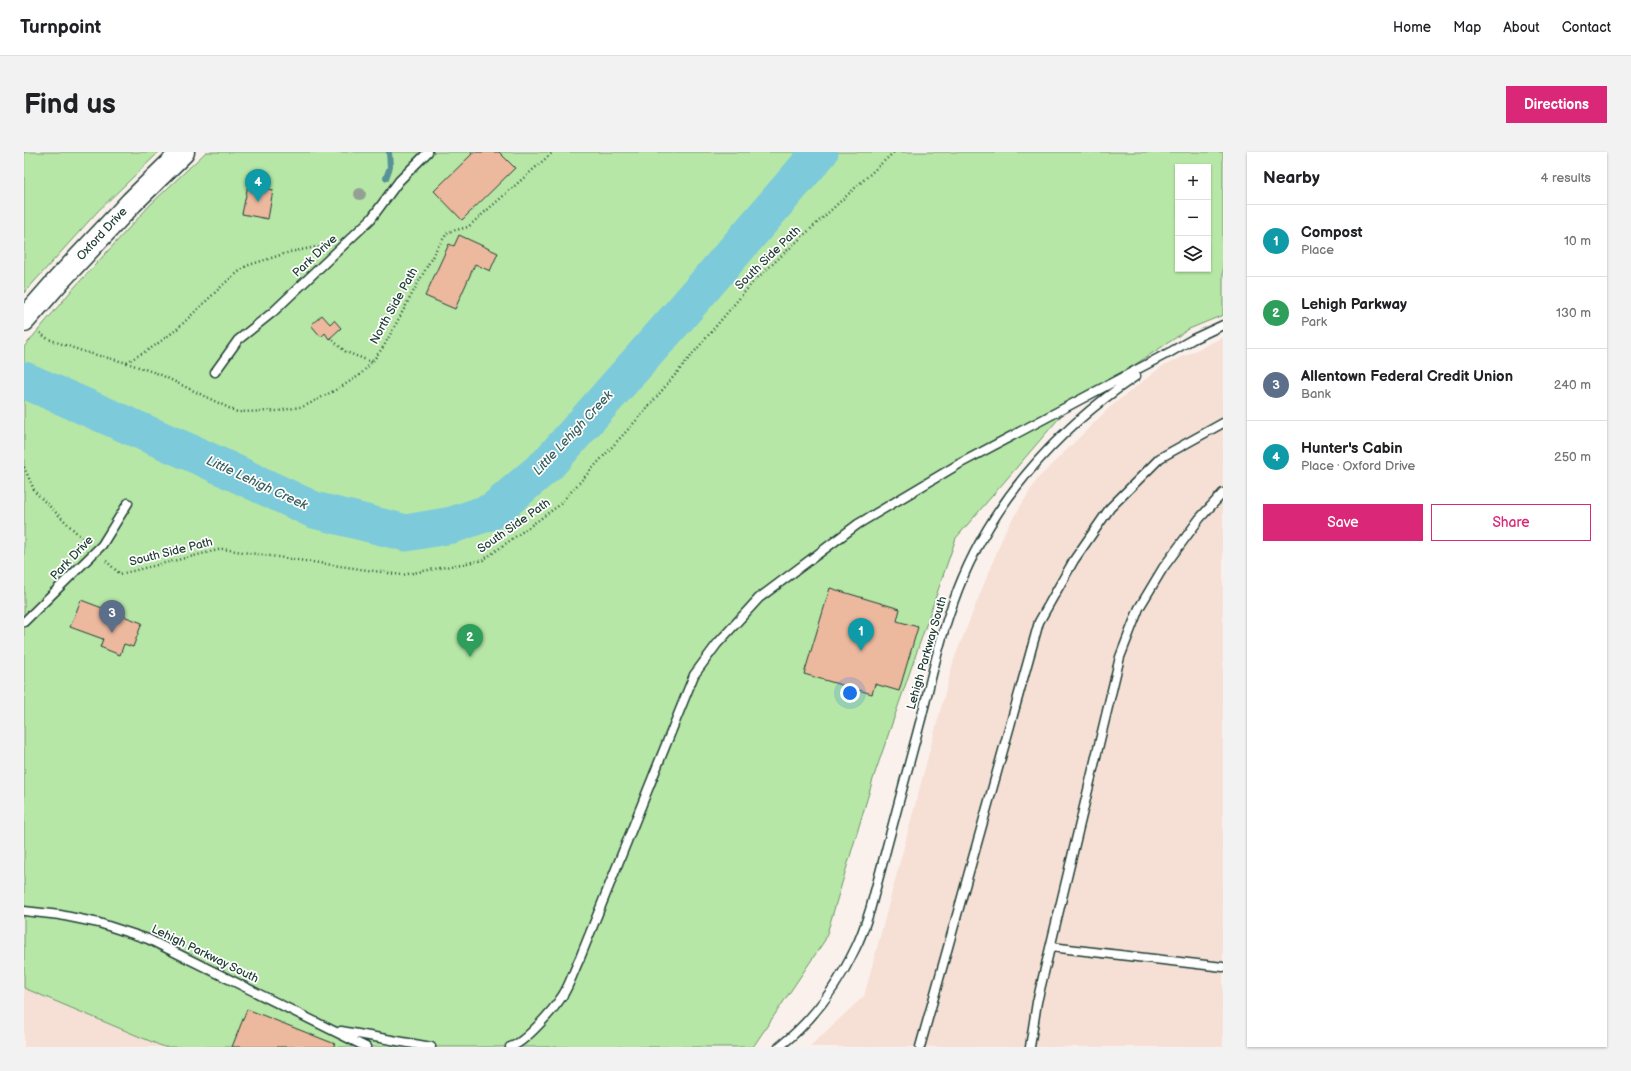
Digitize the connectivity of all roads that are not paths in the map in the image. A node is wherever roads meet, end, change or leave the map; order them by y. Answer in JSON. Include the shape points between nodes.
{"nodes":[{"id":1,"x":184,"y":152,"type":"edge"},
{"id":2,"x":428,"y":152,"type":"edge"},
{"id":3,"x":30,"y":325,"type":"edge"},
{"id":4,"x":1223,"y":325,"type":"edge"},
{"id":5,"x":1170,"y":352,"type":"junction"},
{"id":6,"x":214,"y":372,"type":"dead end"},
{"id":7,"x":1223,"y":423,"type":"edge"},
{"id":8,"x":1223,"y":493,"type":"edge"},
{"id":9,"x":128,"y":504,"type":"dead end"},
{"id":10,"x":24,"y":622,"type":"edge"},
{"id":11,"x":24,"y":911,"type":"edge"},
{"id":12,"x":1050,"y":948,"type":"junction"},
{"id":13,"x":1223,"y":967,"type":"edge"},
{"id":14,"x":334,"y":1030,"type":"junction"},
{"id":15,"x":366,"y":1047,"type":"edge"},
{"id":16,"x":431,"y":1047,"type":"edge"},
{"id":17,"x":510,"y":1047,"type":"edge"},
{"id":18,"x":779,"y":1047,"type":"edge"},
{"id":19,"x":920,"y":1047,"type":"edge"},
{"id":20,"x":1030,"y":1047,"type":"edge"}],
"edges":[{"from":1,"to":3,"type":"main road","name":"Oxford Drive","via":[[158,175],[59,280]]},
{"from":2,"to":6,"type":"lane","name":"Park Drive","via":[[399,181],[371,219],[273,312],[238,340]]},
{"from":4,"to":5,"type":"lane","name":"Lehigh Parkway South"},
{"from":5,"to":17,"type":"lane","via":[[959,464],[858,524],[759,598],[717,644],[694,675],[563,995],[539,1024],[515,1046]]},
{"from":5,"to":18,"type":"lane","name":"Lehigh Parkway South","via":[[1080,418],[1048,448],[994,517],[953,602],[870,910],[856,947],[842,974],[820,1006],[793,1036]]},
{"from":7,"to":19,"type":"lane","via":[[1160,458],[1110,508],[1074,560],[1039,622]]},
{"from":8,"to":12,"type":"lane","via":[[1200,518],[1163,568],[1133,622],[1120,657]]},
{"from":9,"to":10,"type":"lane","name":"Park Drive","via":[[96,552]]},
{"from":11,"to":14,"type":"lane","name":"Lehigh Parkway South","via":[[99,923],[148,939]]},
{"from":12,"to":13,"type":"lane"},
{"from":12,"to":20,"type":"lane","via":[[1037,1002]]},
{"from":14,"to":15,"type":"lane","name":"Lehigh Parkway South"},
{"from":14,"to":16,"type":"lane"}]}
